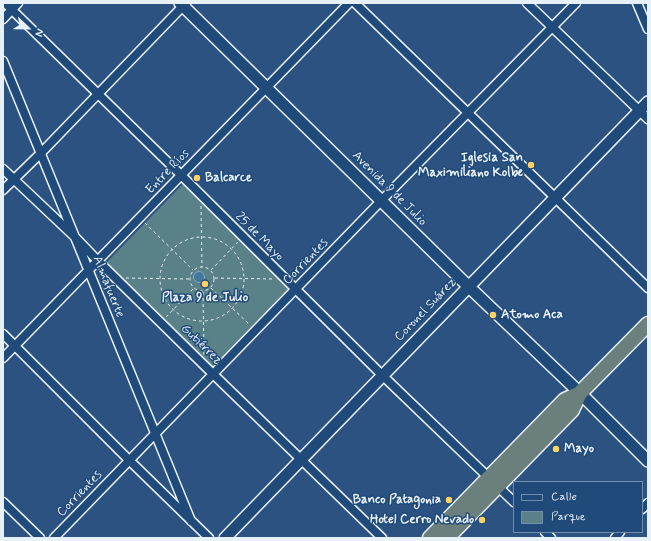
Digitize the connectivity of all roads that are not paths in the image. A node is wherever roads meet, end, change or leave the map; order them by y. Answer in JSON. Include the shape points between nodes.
{"nodes":[{"id":1,"x":5,"y":3,"type":"edge"},
{"id":2,"x":18,"y":3,"type":"edge"},
{"id":3,"x":349,"y":3,"type":"edge"},
{"id":4,"x":355,"y":3,"type":"edge"},
{"id":5,"x":527,"y":3,"type":"edge"},
{"id":6,"x":576,"y":3,"type":"edge"},
{"id":7,"x":637,"y":3,"type":"edge"},
{"id":8,"x":183,"y":4,"type":"edge"},
{"id":9,"x":12,"y":10,"type":"junction"},
{"id":10,"x":3,"y":19,"type":"edge"},
{"id":11,"x":552,"y":27,"type":"junction"},
{"id":12,"x":648,"y":29,"type":"edge"},
{"id":13,"x":3,"y":61,"type":"edge"},
{"id":14,"x":266,"y":88,"type":"junction"},
{"id":15,"x":98,"y":94,"type":"junction"},
{"id":16,"x":648,"y":102,"type":"edge"},
{"id":17,"x":638,"y":111,"type":"junction"},
{"id":18,"x":468,"y":113,"type":"junction"},
{"id":19,"x":648,"y":120,"type":"edge"},
{"id":20,"x":41,"y":153,"type":"junction"},
{"id":21,"x":3,"y":169,"type":"edge"},
{"id":22,"x":181,"y":175,"type":"junction"},
{"id":23,"x":14,"y":180,"type":"junction"},
{"id":24,"x":3,"y":190,"type":"edge"},
{"id":25,"x":555,"y":197,"type":"junction"},
{"id":26,"x":381,"y":201,"type":"junction"},
{"id":27,"x":75,"y":238,"type":"junction"},
{"id":28,"x":98,"y":261,"type":"junction"},
{"id":29,"x":89,"y":271,"type":"junction"},
{"id":30,"x":468,"y":286,"type":"junction"},
{"id":31,"x":648,"y":288,"type":"edge"},
{"id":32,"x":296,"y":290,"type":"junction"},
{"id":33,"x":648,"y":324,"type":"edge"},
{"id":34,"x":3,"y":334,"type":"edge"},
{"id":35,"x":15,"y":346,"type":"junction"},
{"id":36,"x":3,"y":358,"type":"edge"},
{"id":37,"x":213,"y":374,"type":"junction"},
{"id":38,"x":382,"y":375,"type":"junction"},
{"id":39,"x":580,"y":393,"type":"junction"},
{"id":40,"x":155,"y":433,"type":"junction"},
{"id":41,"x":301,"y":459,"type":"junction"},
{"id":42,"x":129,"y":460,"type":"junction"},
{"id":43,"x":648,"y":461,"type":"edge"},
{"id":44,"x":493,"y":482,"type":"junction"},
{"id":45,"x":513,"y":501,"type":"edge"},
{"id":46,"x":3,"y":502,"type":"edge"},
{"id":47,"x":191,"y":521,"type":"junction"},
{"id":48,"x":40,"y":538,"type":"edge"},
{"id":49,"x":54,"y":538,"type":"edge"},
{"id":50,"x":209,"y":538,"type":"edge"},
{"id":51,"x":225,"y":538,"type":"edge"},
{"id":52,"x":382,"y":538,"type":"edge"},
{"id":53,"x":430,"y":538,"type":"edge"},
{"id":54,"x":447,"y":538,"type":"edge"}],
"edges":[{"from":1,"to":9,"type":"street","name":"25 de Mayo"},
{"from":2,"to":9,"type":"street"},
{"from":3,"to":14,"type":"street","name":"Entre Ríos"},
{"from":4,"to":18,"type":"street"},
{"from":5,"to":11,"type":"street"},
{"from":6,"to":11,"type":"street","name":"Corrientes"},
{"from":7,"to":12,"type":"street"},
{"from":8,"to":14,"type":"street","name":"Avenida 9 de Julio"},
{"from":8,"to":15,"type":"street"},
{"from":9,"to":10,"type":"street"},
{"from":9,"to":15,"type":"street","name":"25 de Mayo"},
{"from":11,"to":17,"type":"street"},
{"from":11,"to":18,"type":"street","name":"Corrientes"},
{"from":13,"to":20,"type":"street","name":"Almafuerte"},
{"from":14,"to":22,"type":"street","name":"Entre Ríos"},
{"from":14,"to":26,"type":"street","name":"Avenida 9 de Julio"},
{"from":15,"to":20,"type":"street"},
{"from":15,"to":22,"type":"street","name":"25 de Mayo"},
{"from":16,"to":17,"type":"street","name":"Coronel Suárez"},
{"from":17,"to":19,"type":"street"},
{"from":17,"to":25,"type":"street","name":"Coronel Suárez"},
{"from":18,"to":25,"type":"street"},
{"from":18,"to":26,"type":"street","name":"Corrientes"},
{"from":20,"to":23,"type":"street"},
{"from":20,"to":27,"type":"street","name":"Almafuerte"},
{"from":21,"to":23,"type":"street","name":"Gutiérrez"},
{"from":22,"to":28,"type":"street","name":"Entre Ríos"},
{"from":22,"to":32,"type":"street","name":"25 de Mayo"},
{"from":23,"to":24,"type":"street"},
{"from":23,"to":27,"type":"street","name":"Gutiérrez"},
{"from":25,"to":30,"type":"street","name":"Coronel Suárez"},
{"from":25,"to":31,"type":"street"},
{"from":26,"to":30,"type":"street","name":"Avenida 9 de Julio"},
{"from":26,"to":32,"type":"street","name":"Corrientes"},
{"from":27,"to":28,"type":"street","name":"Gutiérrez"},
{"from":27,"to":29,"type":"street","name":"Almafuerte"},
{"from":28,"to":29,"type":"street","name":"Entre Ríos"},
{"from":28,"to":37,"type":"street","name":"Gutiérrez"},
{"from":29,"to":35,"type":"street","name":"Entre Ríos"},
{"from":29,"to":40,"type":"street","name":"Almafuerte"},
{"from":30,"to":38,"type":"street","name":"Coronel Suárez"},
{"from":30,"to":39,"type":"street","name":"Avenida 9 de Julio"},
{"from":32,"to":37,"type":"street","name":"Corrientes"},
{"from":32,"to":38,"type":"street","name":"25 de Mayo"},
{"from":33,"to":39,"type":"highway"},
{"from":34,"to":35,"type":"street"},
{"from":35,"to":36,"type":"street","name":"Entre Ríos"},
{"from":35,"to":42,"type":"street"},
{"from":37,"to":40,"type":"street","name":"Corrientes"},
{"from":37,"to":41,"type":"street","name":"Gutiérrez"},
{"from":38,"to":41,"type":"street","name":"Coronel Suárez"},
{"from":38,"to":44,"type":"street","name":"25 de Mayo"},
{"from":39,"to":43,"type":"street","name":"Avenida 9 de Julio"},
{"from":39,"to":44,"type":"highway","via":[[572,410]]},
{"from":40,"to":42,"type":"street","name":"Corrientes"},
{"from":40,"to":47,"type":"street","name":"Almafuerte"},
{"from":41,"to":51,"type":"street","name":"Coronel Suárez"},
{"from":41,"to":52,"type":"street","name":"Gutiérrez"},
{"from":42,"to":47,"type":"street"},
{"from":42,"to":49,"type":"street","name":"Corrientes"},
{"from":44,"to":45,"type":"street","name":"25 de Mayo"},
{"from":44,"to":53,"type":"highway"},
{"from":44,"to":54,"type":"highway"},
{"from":46,"to":48,"type":"street"},
{"from":47,"to":50,"type":"street"}]}
